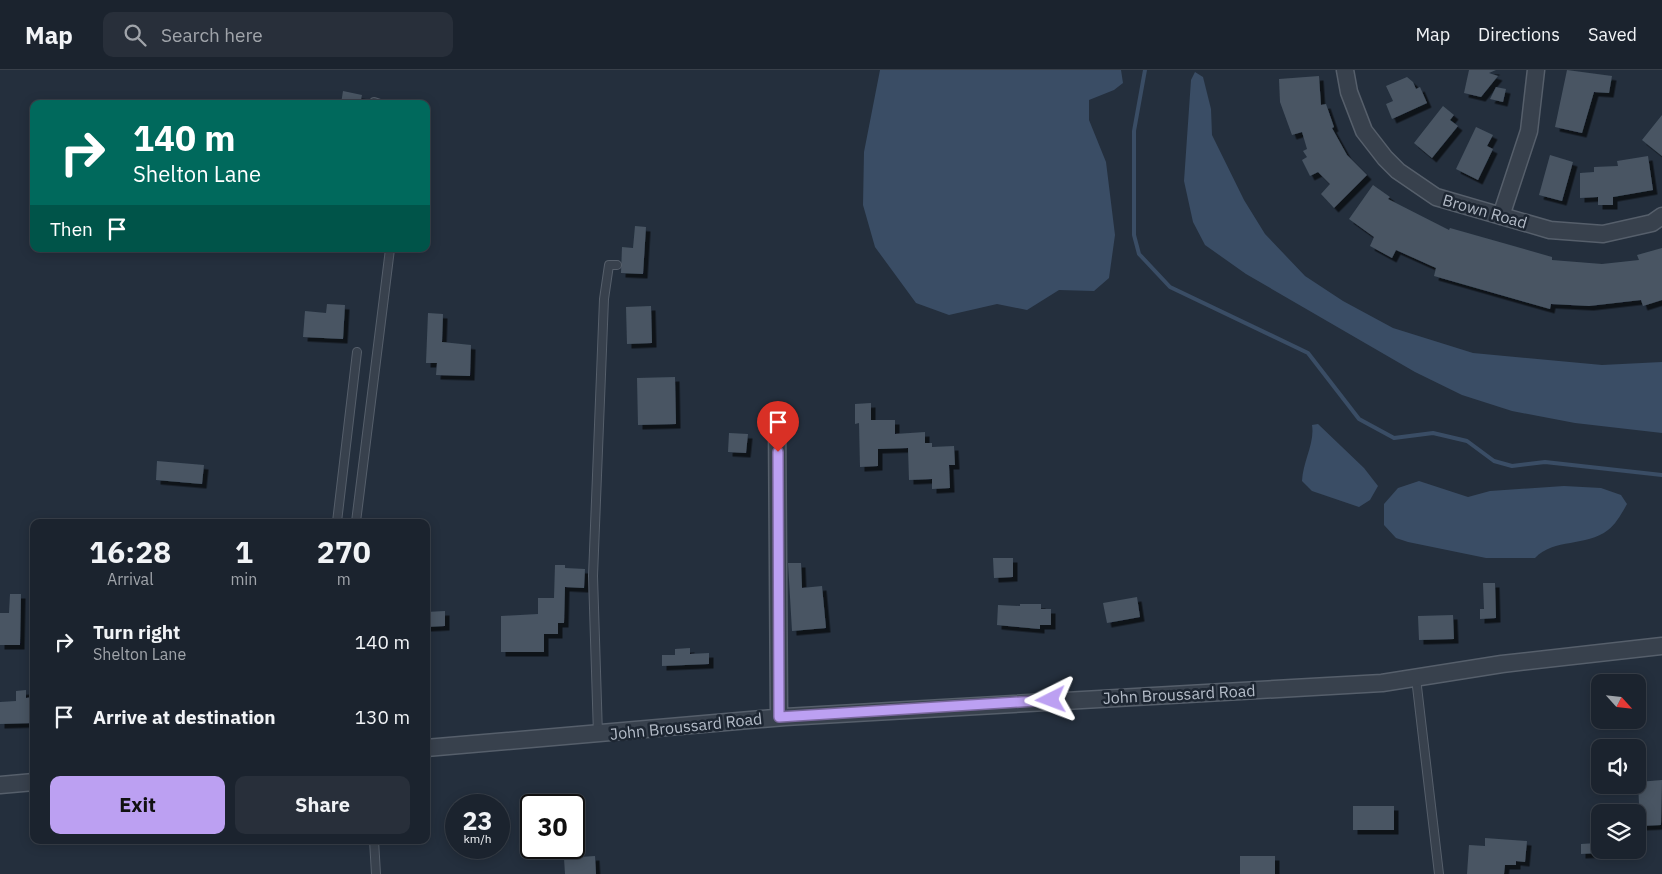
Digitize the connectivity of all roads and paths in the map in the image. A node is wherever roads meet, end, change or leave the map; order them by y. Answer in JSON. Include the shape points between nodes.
{"nodes":[{"id":1,"x":1345,"y":70,"type":"edge"},
{"id":2,"x":1536,"y":70,"type":"edge"},
{"id":3,"x":1501,"y":216,"type":"junction"},
{"id":4,"x":1662,"y":216,"type":"edge"},
{"id":5,"x":390,"y":252,"type":"edge"},
{"id":6,"x":617,"y":265,"type":"dead end"},
{"id":7,"x":357,"y":352,"type":"dead end"},
{"id":8,"x":777,"y":415,"type":"dead end"},
{"id":9,"x":337,"y":519,"type":"edge"},
{"id":10,"x":356,"y":519,"type":"edge"},
{"id":11,"x":1662,"y":646,"type":"edge"},
{"id":12,"x":1416,"y":678,"type":"junction"},
{"id":13,"x":779,"y":717,"type":"junction"},
{"id":14,"x":598,"y":735,"type":"junction"},
{"id":15,"x":430,"y":748,"type":"edge"},
{"id":16,"x":30,"y":782,"type":"edge"},
{"id":17,"x":0,"y":785,"type":"edge"},
{"id":18,"x":374,"y":844,"type":"edge"},
{"id":19,"x":376,"y":874,"type":"edge"},
{"id":20,"x":1439,"y":874,"type":"edge"}],
"edges":[{"from":1,"to":3,"type":"street","name":"Brown Road","via":[[1349,92],[1364,131],[1384,158],[1436,197]]},
{"from":2,"to":3,"type":"street","via":[[1529,131]]},
{"from":3,"to":4,"type":"street","name":"Brown Road","via":[[1550,230],[1603,234],[1652,223]]},
{"from":5,"to":10,"type":"lane"},
{"from":6,"to":14,"type":"lane","via":[[609,265],[606,271],[592,576]]},
{"from":7,"to":9,"type":"lane"},
{"from":8,"to":13,"type":"street"},
{"from":11,"to":12,"type":"street","name":"John Broussard Road","via":[[1502,664]]},
{"from":12,"to":13,"type":"street","name":"John Broussard Road","via":[[1382,683]]},
{"from":12,"to":20,"type":"lane"},
{"from":13,"to":14,"type":"street","name":"John Broussard Road"},
{"from":14,"to":15,"type":"street","name":"John Broussard Road"},
{"from":16,"to":17,"type":"street"},
{"from":18,"to":19,"type":"lane"}]}
